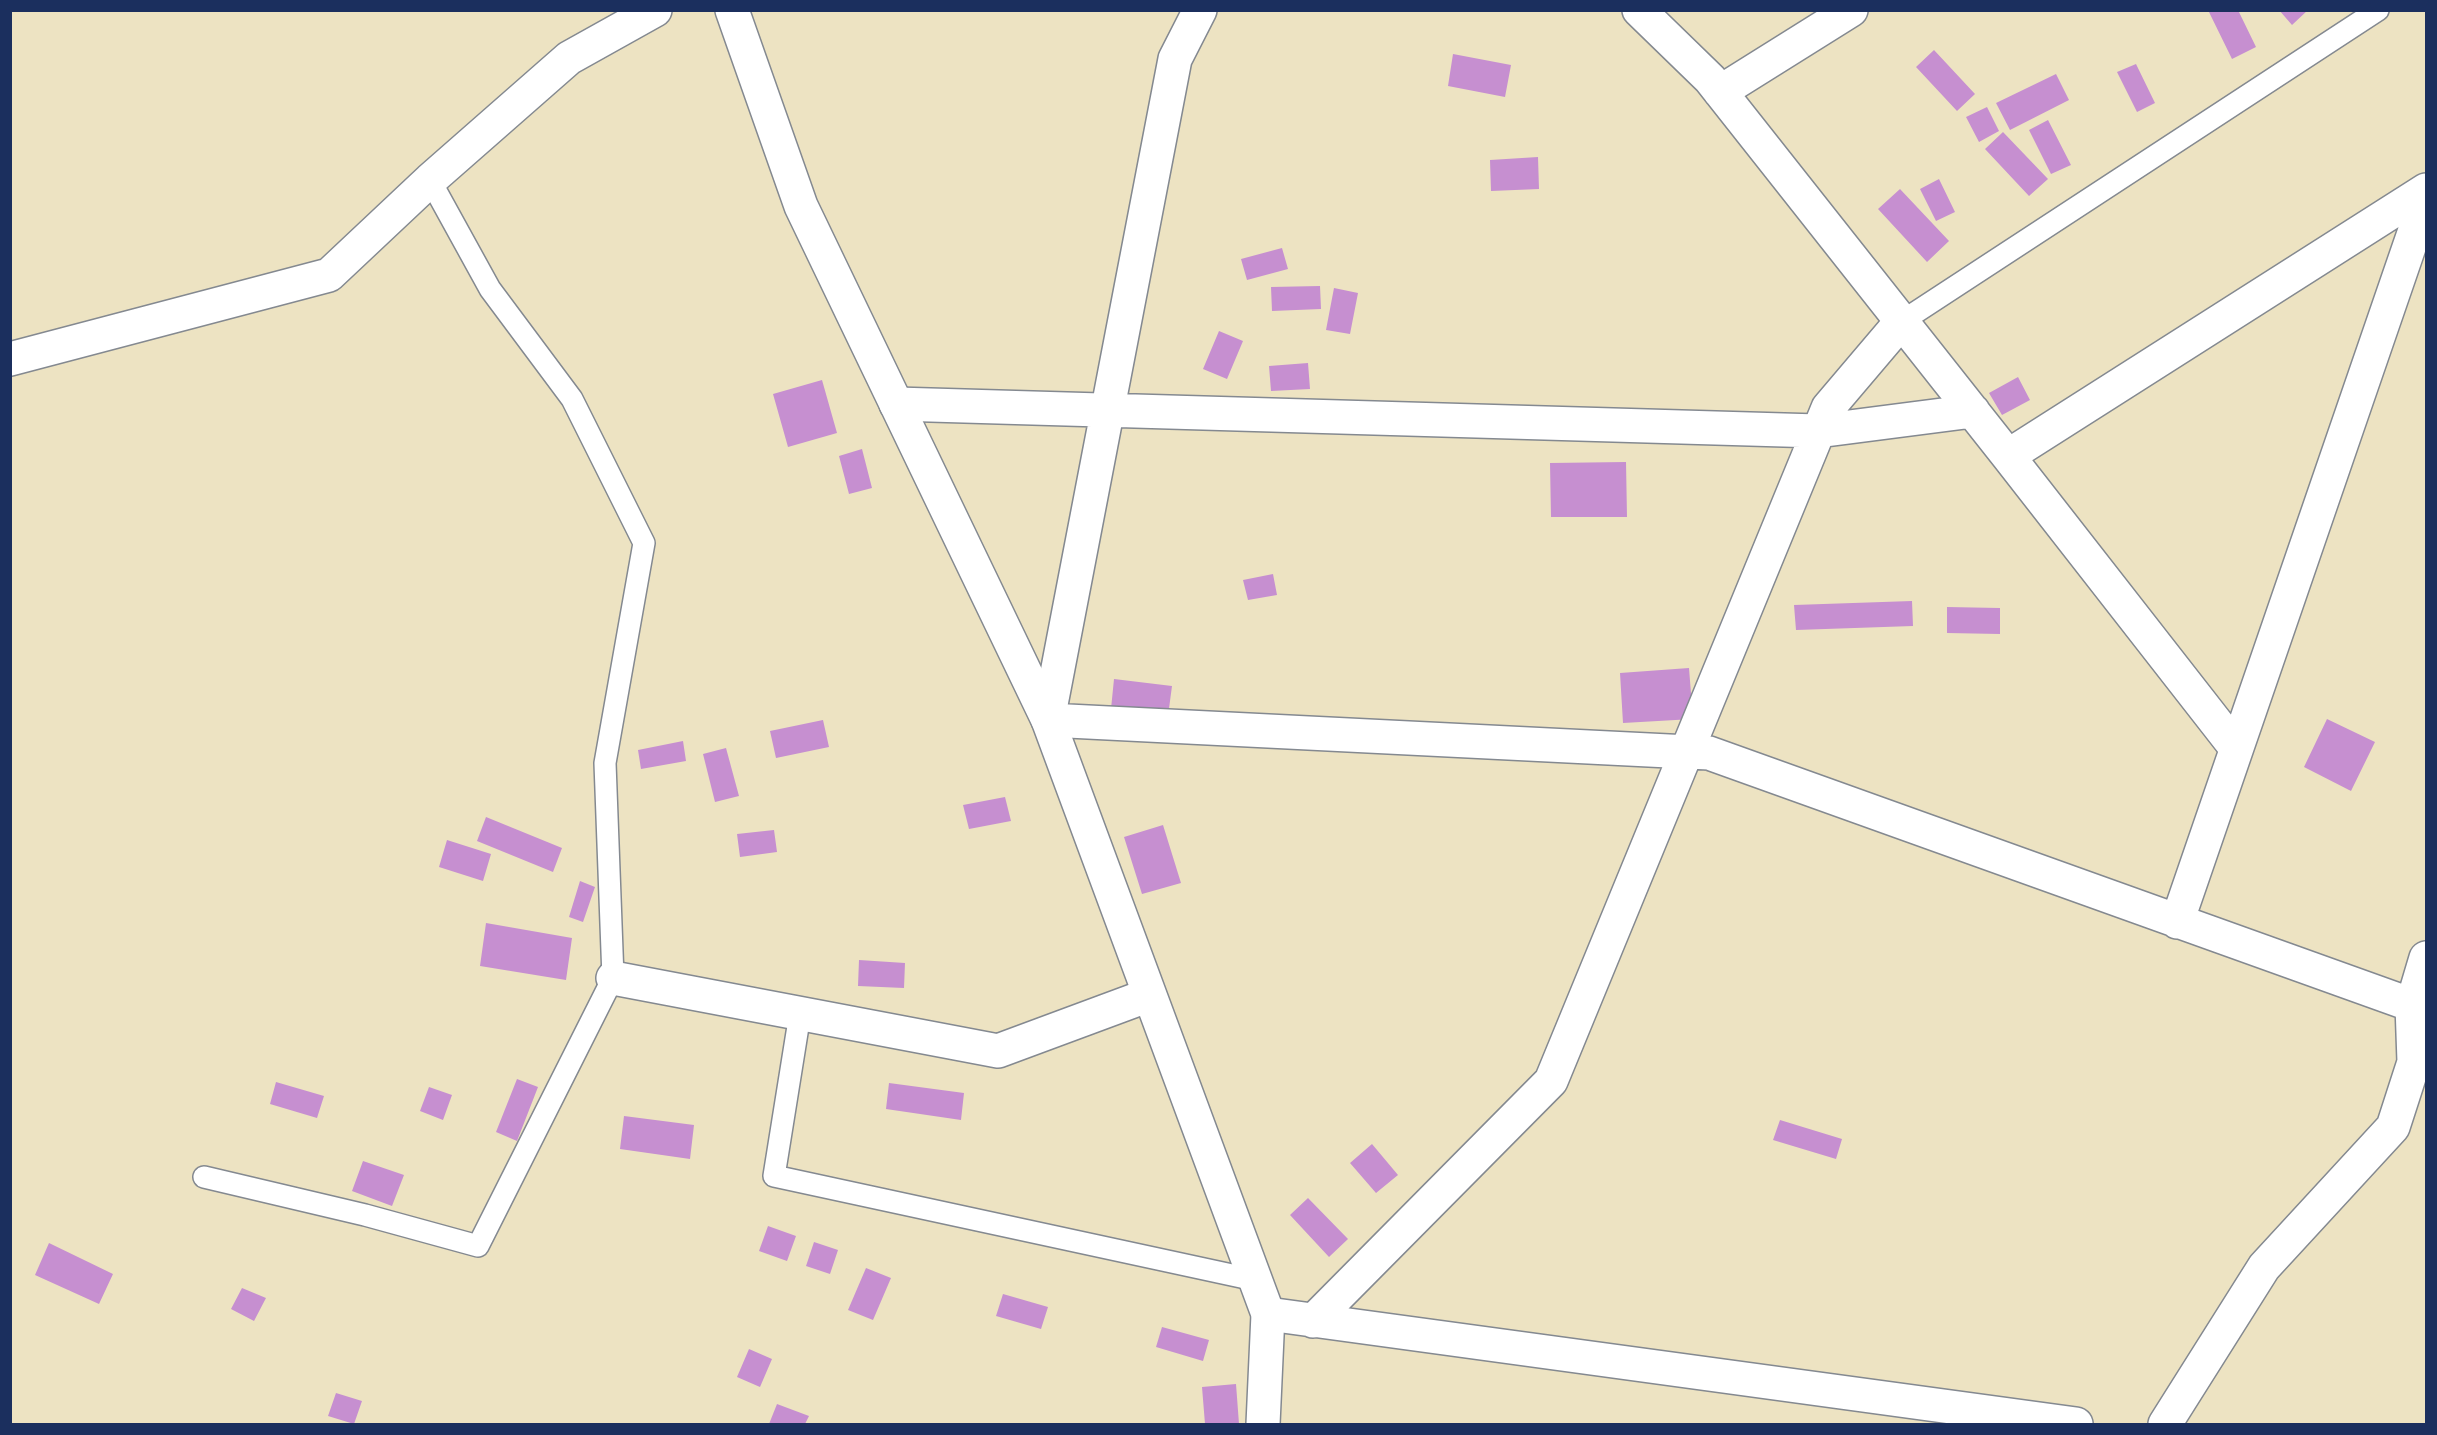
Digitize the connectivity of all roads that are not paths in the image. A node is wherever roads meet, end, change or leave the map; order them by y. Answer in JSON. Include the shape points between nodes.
{"nodes":[{"id":1,"x":656,"y":10,"type":"edge"},
{"id":2,"x":732,"y":10,"type":"edge"},
{"id":3,"x":1200,"y":10,"type":"edge"},
{"id":4,"x":1639,"y":10,"type":"edge"},
{"id":5,"x":1851,"y":10,"type":"edge"},
{"id":6,"x":2378,"y":10,"type":"edge"},
{"id":7,"x":1719,"y":92,"type":"junction"},
{"id":8,"x":430,"y":180,"type":"junction"},
{"id":9,"x":2427,"y":190,"type":"edge"},
{"id":10,"x":2427,"y":198,"type":"edge"},
{"id":11,"x":1901,"y":321,"type":"junction"},
{"id":12,"x":10,"y":359,"type":"edge"},
{"id":13,"x":896,"y":404,"type":"junction"},
{"id":14,"x":1107,"y":410,"type":"junction"},
{"id":15,"x":1973,"y":411,"type":"junction"},
{"id":16,"x":1818,"y":431,"type":"junction"},
{"id":17,"x":2008,"y":456,"type":"junction"},
{"id":18,"x":1048,"y":720,"type":"junction"},
{"id":19,"x":2236,"y":748,"type":"junction"},
{"id":20,"x":1686,"y":752,"type":"junction"},
{"id":21,"x":2177,"y":922,"type":"junction"},
{"id":22,"x":2427,"y":958,"type":"edge"},
{"id":23,"x":613,"y":978,"type":"junction"},
{"id":24,"x":1149,"y":995,"type":"junction"},
{"id":25,"x":2419,"y":1005,"type":"edge"},
{"id":26,"x":800,"y":1014,"type":"junction"},
{"id":27,"x":204,"y":1177,"type":"dead end"},
{"id":28,"x":1255,"y":1280,"type":"junction"},
{"id":29,"x":1268,"y":1314,"type":"junction"},
{"id":30,"x":1313,"y":1321,"type":"junction"},
{"id":31,"x":1263,"y":1425,"type":"edge"},
{"id":32,"x":2076,"y":1425,"type":"edge"},
{"id":33,"x":2165,"y":1425,"type":"edge"}],
"edges":[{"from":1,"to":8,"type":"street","via":[[569,58]]},
{"from":2,"to":13,"type":"street","via":[[801,206]]},
{"from":3,"to":14,"type":"street","via":[[1175,59]]},
{"from":4,"to":7,"type":"street"},
{"from":5,"to":7,"type":"street"},
{"from":6,"to":11,"type":"lane"},
{"from":7,"to":11,"type":"street"},
{"from":8,"to":12,"type":"street","via":[[329,275]]},
{"from":8,"to":23,"type":"lane","via":[[490,289],[572,399],[644,543],[605,763]]},
{"from":9,"to":17,"type":"street"},
{"from":10,"to":19,"type":"street"},
{"from":11,"to":15,"type":"street"},
{"from":11,"to":16,"type":"street","via":[[1828,408]]},
{"from":13,"to":14,"type":"street"},
{"from":13,"to":18,"type":"street"},
{"from":14,"to":16,"type":"street"},
{"from":14,"to":18,"type":"street"},
{"from":15,"to":16,"type":"street"},
{"from":15,"to":17,"type":"street"},
{"from":16,"to":20,"type":"street"},
{"from":17,"to":19,"type":"street"},
{"from":18,"to":20,"type":"street"},
{"from":18,"to":24,"type":"street"},
{"from":19,"to":21,"type":"street"},
{"from":20,"to":21,"type":"street","via":[[1709,753]]},
{"from":20,"to":30,"type":"street","via":[[1551,1081]]},
{"from":21,"to":25,"type":"street"},
{"from":22,"to":25,"type":"street"},
{"from":23,"to":26,"type":"street"},
{"from":23,"to":27,"type":"lane","via":[[478,1246]]},
{"from":24,"to":26,"type":"street","via":[[998,1052]]},
{"from":24,"to":28,"type":"street"},
{"from":25,"to":33,"type":"street","via":[[2414,1062],[2393,1127],[2264,1267]]},
{"from":26,"to":28,"type":"lane","via":[[774,1176]]},
{"from":28,"to":29,"type":"street"},
{"from":29,"to":30,"type":"street"},
{"from":29,"to":31,"type":"street"},
{"from":30,"to":32,"type":"street"}]}
